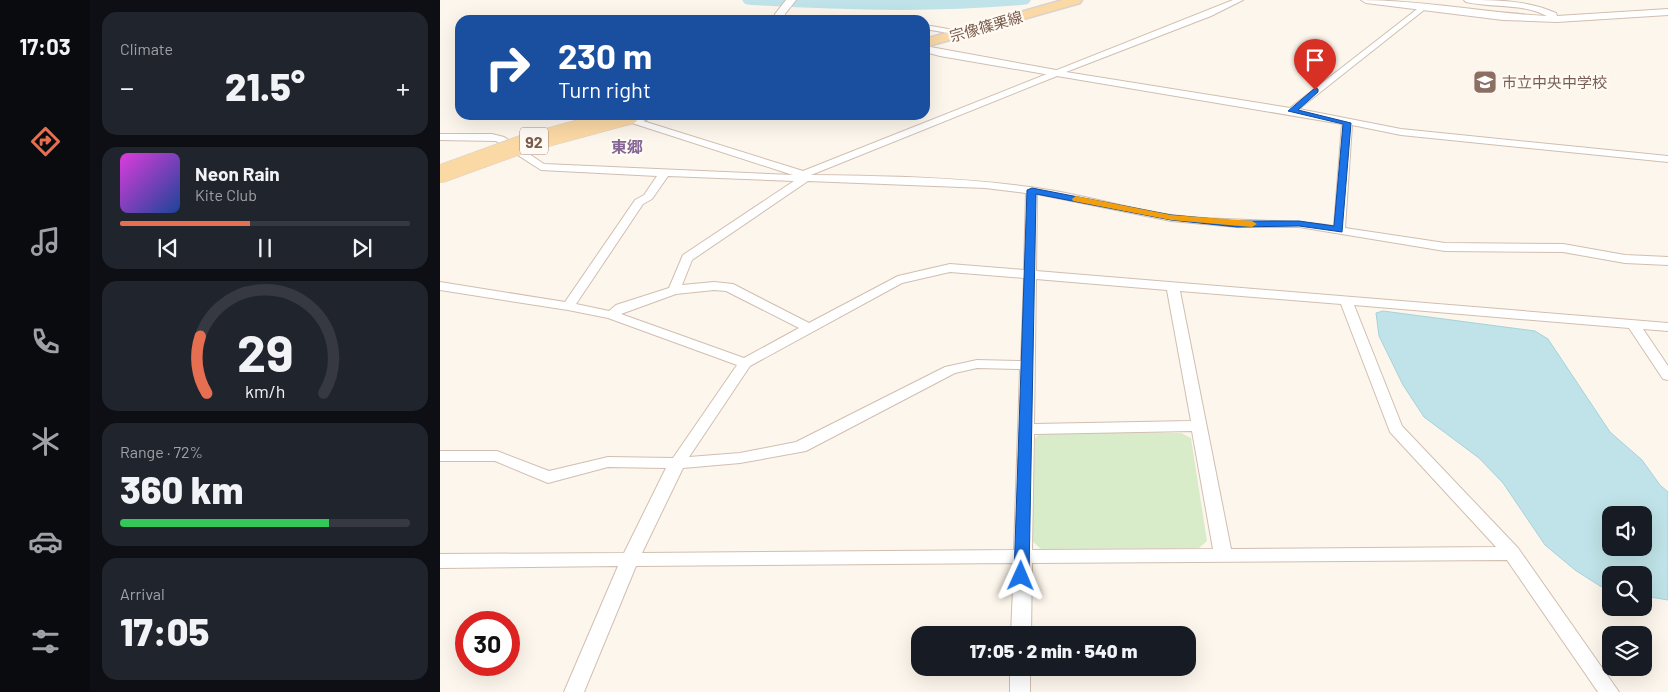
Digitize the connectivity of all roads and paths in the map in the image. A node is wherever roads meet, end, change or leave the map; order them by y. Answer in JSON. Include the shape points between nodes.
{"nodes":[{"id":1,"x":791,"y":0,"type":"edge"},
{"id":2,"x":1076,"y":0,"type":"edge"},
{"id":3,"x":1239,"y":0,"type":"edge"},
{"id":4,"x":1366,"y":0,"type":"edge"},
{"id":5,"x":1469,"y":0,"type":"edge"},
{"id":6,"x":1421,"y":8,"type":"junction"},
{"id":7,"x":1668,"y":12,"type":"edge"},
{"id":8,"x":780,"y":15,"type":"edge"},
{"id":9,"x":1557,"y":18,"type":"junction"},
{"id":10,"x":930,"y":28,"type":"edge"},
{"id":11,"x":960,"y":33,"type":"junction"},
{"id":12,"x":930,"y":42,"type":"edge"},
{"id":13,"x":930,"y":50,"type":"edge"},
{"id":14,"x":1056,"y":73,"type":"junction"},
{"id":15,"x":1292,"y":111,"type":"junction"},
{"id":16,"x":589,"y":120,"type":"edge"},
{"id":17,"x":622,"y":120,"type":"edge"},
{"id":18,"x":623,"y":120,"type":"edge"},
{"id":19,"x":636,"y":120,"type":"edge"},
{"id":20,"x":1347,"y":123,"type":"junction"},
{"id":21,"x":440,"y":137,"type":"edge"},
{"id":22,"x":508,"y":143,"type":"junction"},
{"id":23,"x":519,"y":153,"type":"junction"},
{"id":24,"x":1668,"y":159,"type":"edge"},
{"id":25,"x":440,"y":167,"type":"edge"},
{"id":26,"x":440,"y":174,"type":"edge"},
{"id":27,"x":664,"y":174,"type":"junction"},
{"id":28,"x":807,"y":177,"type":"junction"},
{"id":29,"x":440,"y":181,"type":"edge"},
{"id":30,"x":1032,"y":190,"type":"junction"},
{"id":31,"x":1339,"y":230,"type":"junction"},
{"id":32,"x":1668,"y":262,"type":"edge"},
{"id":33,"x":1030,"y":274,"type":"junction"},
{"id":34,"x":440,"y":286,"type":"edge"},
{"id":35,"x":1173,"y":286,"type":"junction"},
{"id":36,"x":674,"y":290,"type":"junction"},
{"id":37,"x":1346,"y":301,"type":"junction"},
{"id":38,"x":568,"y":306,"type":"junction"},
{"id":39,"x":611,"y":315,"type":"junction"},
{"id":40,"x":1632,"y":323,"type":"junction"},
{"id":41,"x":1668,"y":327,"type":"edge"},
{"id":42,"x":809,"y":328,"type":"junction"},
{"id":43,"x":745,"y":363,"type":"junction"},
{"id":44,"x":1026,"y":365,"type":"junction"},
{"id":45,"x":1668,"y":376,"type":"edge"},
{"id":46,"x":1199,"y":426,"type":"junction"},
{"id":47,"x":1026,"y":428,"type":"junction"},
{"id":48,"x":440,"y":456,"type":"edge"},
{"id":49,"x":677,"y":463,"type":"junction"},
{"id":50,"x":1512,"y":553,"type":"junction"},
{"id":51,"x":1223,"y":555,"type":"junction"},
{"id":52,"x":1022,"y":556,"type":"junction"},
{"id":53,"x":630,"y":559,"type":"junction"},
{"id":54,"x":440,"y":561,"type":"edge"},
{"id":55,"x":1021,"y":626,"type":"edge"},
{"id":56,"x":1020,"y":676,"type":"edge"},
{"id":57,"x":574,"y":692,"type":"edge"},
{"id":58,"x":1020,"y":692,"type":"edge"},
{"id":59,"x":1609,"y":692,"type":"edge"}],
"edges":[{"from":1,"to":8,"type":"street"},
{"from":2,"to":11,"type":"main road","name":"宗像篠栗線"},
{"from":3,"to":14,"type":"street"},
{"from":4,"to":6,"type":"street"},
{"from":5,"to":9,"type":"street","via":[[1525,4],[1545,10]]},
{"from":6,"to":9,"type":"street","via":[[1494,17]]},
{"from":6,"to":15,"type":"street"},
{"from":7,"to":9,"type":"street"},
{"from":10,"to":11,"type":"street"},
{"from":11,"to":12,"type":"main road","name":"宗像篠栗線"},
{"from":13,"to":14,"type":"street"},
{"from":14,"to":15,"type":"street"},
{"from":14,"to":28,"type":"street"},
{"from":15,"to":20,"type":"street"},
{"from":16,"to":22,"type":"street"},
{"from":17,"to":26,"type":"main road","number":"92","bridge":true,"via":[[523,144]]},
{"from":18,"to":23,"type":"street"},
{"from":19,"to":28,"type":"street"},
{"from":20,"to":24,"type":"street","via":[[1401,132]]},
{"from":20,"to":31,"type":"street"},
{"from":21,"to":22,"type":"street","via":[[492,137]]},
{"from":22,"to":23,"type":"street"},
{"from":22,"to":25,"type":"street"},
{"from":23,"to":27,"type":"street","via":[[541,167]]},
{"from":23,"to":29,"type":"street"},
{"from":27,"to":28,"type":"street"},
{"from":27,"to":38,"type":"street","via":[[648,198],[639,202]]},
{"from":28,"to":30,"type":"street"},
{"from":28,"to":36,"type":"street","via":[[687,258]]},
{"from":30,"to":31,"type":"street","via":[[1171,218],[1237,224],[1299,224]]},
{"from":30,"to":33,"type":"street"},
{"from":31,"to":32,"type":"street","via":[[1445,246],[1563,248],[1625,259]]},
{"from":33,"to":35,"type":"street"},
{"from":33,"to":42,"type":"street","via":[[950,268],[898,280]]},
{"from":33,"to":44,"type":"street"},
{"from":34,"to":38,"type":"street"},
{"from":35,"to":37,"type":"street"},
{"from":35,"to":46,"type":"street"},
{"from":36,"to":39,"type":"street","via":[[621,308]]},
{"from":36,"to":42,"type":"street","via":[[729,287]]},
{"from":37,"to":40,"type":"street"},
{"from":37,"to":50,"type":"street","via":[[1395,428]]},
{"from":38,"to":39,"type":"street"},
{"from":39,"to":43,"type":"street"},
{"from":40,"to":41,"type":"street"},
{"from":40,"to":45,"type":"street"},
{"from":42,"to":43,"type":"street"},
{"from":43,"to":49,"type":"street"},
{"from":44,"to":47,"type":"street"},
{"from":44,"to":49,"type":"street","via":[[977,364],[950,370],[800,447],[740,458]]},
{"from":46,"to":47,"type":"street"},
{"from":46,"to":51,"type":"street"},
{"from":47,"to":52,"type":"street"},
{"from":48,"to":49,"type":"street","via":[[497,456],[548,477],[608,462]]},
{"from":49,"to":53,"type":"street"},
{"from":50,"to":51,"type":"street"},
{"from":50,"to":59,"type":"street"},
{"from":51,"to":52,"type":"street"},
{"from":52,"to":53,"type":"street"},
{"from":52,"to":55,"type":"street"},
{"from":53,"to":54,"type":"street"},
{"from":53,"to":57,"type":"street"},
{"from":56,"to":58,"type":"street"}]}
